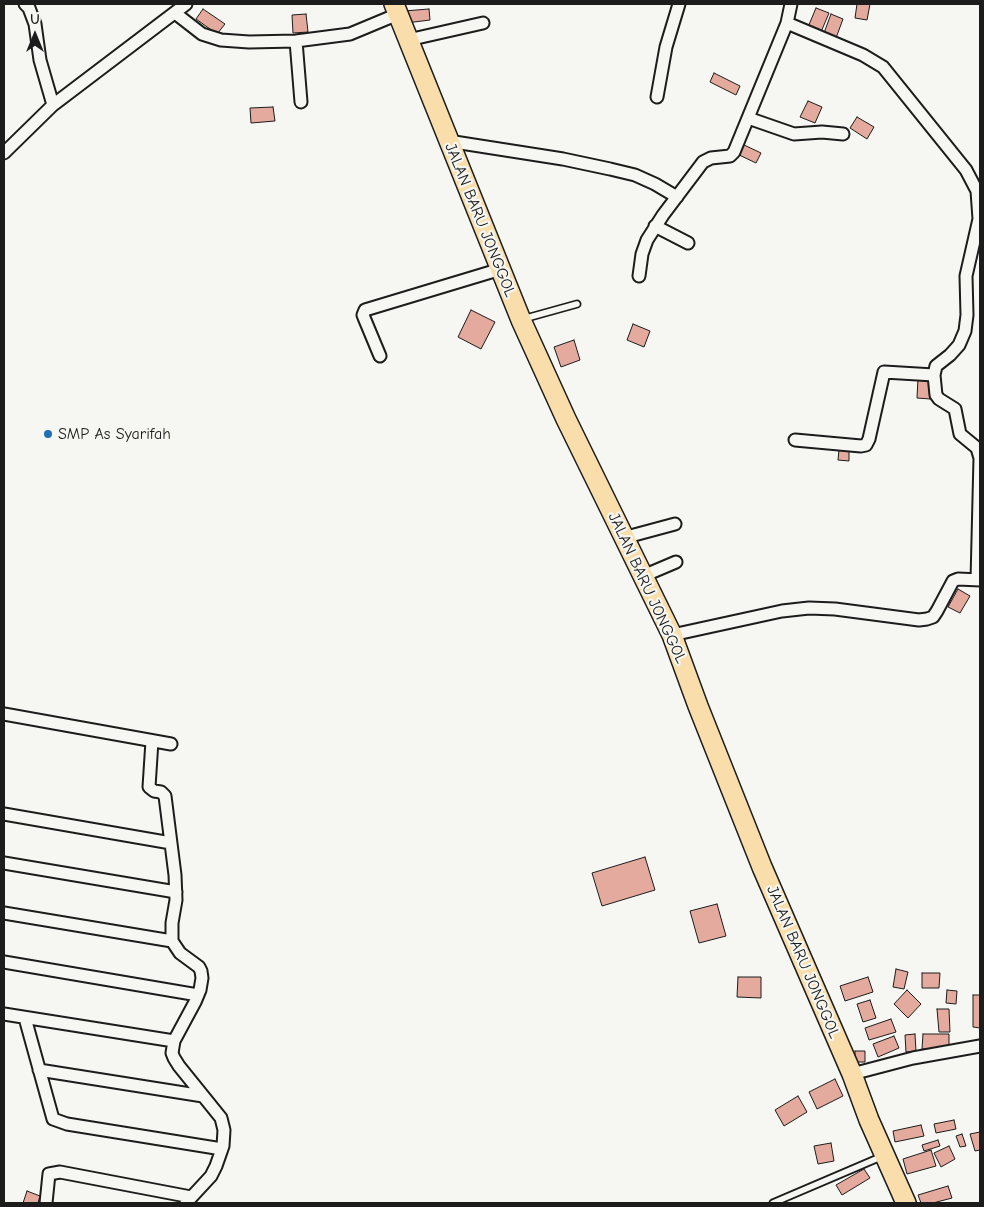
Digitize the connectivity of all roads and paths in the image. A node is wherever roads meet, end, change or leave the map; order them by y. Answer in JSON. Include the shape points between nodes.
{"nodes":[{"id":1,"x":25,"y":4,"type":"edge"},
{"id":2,"x":186,"y":4,"type":"edge"},
{"id":3,"x":679,"y":4,"type":"edge"},
{"id":4,"x":791,"y":4,"type":"edge"},
{"id":5,"x":396,"y":9,"type":"edge"},
{"id":6,"x":175,"y":13,"type":"junction"},
{"id":7,"x":483,"y":23,"type":"dead end"},
{"id":8,"x":787,"y":24,"type":"junction"},
{"id":9,"x":408,"y":40,"type":"junction"},
{"id":10,"x":296,"y":41,"type":"junction"},
{"id":11,"x":657,"y":97,"type":"dead end"},
{"id":12,"x":301,"y":102,"type":"dead end"},
{"id":13,"x":53,"y":105,"type":"junction"},
{"id":14,"x":748,"y":118,"type":"junction"},
{"id":15,"x":843,"y":134,"type":"dead end"},
{"id":16,"x":448,"y":141,"type":"junction"},
{"id":17,"x":4,"y":153,"type":"edge"},
{"id":18,"x":677,"y":197,"type":"junction"},
{"id":19,"x":655,"y":226,"type":"junction"},
{"id":20,"x":688,"y":243,"type":"dead end"},
{"id":21,"x":501,"y":269,"type":"junction"},
{"id":22,"x":639,"y":276,"type":"dead end"},
{"id":23,"x":577,"y":304,"type":"dead end"},
{"id":24,"x":521,"y":320,"type":"junction"},
{"id":25,"x":380,"y":356,"type":"dead end"},
{"id":26,"x":934,"y":375,"type":"junction"},
{"id":27,"x":795,"y":440,"type":"dead end"},
{"id":28,"x":675,"y":524,"type":"dead end"},
{"id":29,"x":624,"y":538,"type":"junction"},
{"id":30,"x":676,"y":562,"type":"dead end"},
{"id":31,"x":643,"y":576,"type":"junction"},
{"id":32,"x":978,"y":580,"type":"edge"},
{"id":33,"x":672,"y":635,"type":"junction"},
{"id":34,"x":4,"y":714,"type":"edge"},
{"id":35,"x":152,"y":740,"type":"junction"},
{"id":36,"x":171,"y":744,"type":"dead end"},
{"id":37,"x":4,"y":814,"type":"edge"},
{"id":38,"x":171,"y":843,"type":"junction"},
{"id":39,"x":4,"y":863,"type":"edge"},
{"id":40,"x":176,"y":892,"type":"junction"},
{"id":41,"x":4,"y":914,"type":"edge"},
{"id":42,"x":172,"y":941,"type":"junction"},
{"id":43,"x":4,"y":962,"type":"edge"},
{"id":44,"x":198,"y":995,"type":"junction"},
{"id":45,"x":4,"y":1014,"type":"edge"},
{"id":46,"x":25,"y":1018,"type":"junction"},
{"id":47,"x":174,"y":1041,"type":"junction"},
{"id":48,"x":980,"y":1046,"type":"edge"},
{"id":49,"x":39,"y":1070,"type":"junction"},
{"id":50,"x":852,"y":1074,"type":"junction"},
{"id":51,"x":203,"y":1096,"type":"junction"},
{"id":52,"x":222,"y":1149,"type":"junction"},
{"id":53,"x":885,"y":1156,"type":"junction"},
{"id":54,"x":189,"y":1200,"type":"edge"},
{"id":55,"x":46,"y":1203,"type":"edge"},
{"id":56,"x":773,"y":1203,"type":"edge"},
{"id":57,"x":906,"y":1203,"type":"edge"}],
"edges":[{"from":1,"to":13,"type":"street","via":[[35,24],[40,60]]},
{"from":2,"to":6,"type":"street"},
{"from":3,"to":11,"type":"street","via":[[666,47]]},
{"from":4,"to":8,"type":"street"},
{"from":5,"to":9,"type":"main road","name":"JALAN BARU JONGGOL"},
{"from":5,"to":10,"type":"street","via":[[350,34]]},
{"from":6,"to":10,"type":"street","via":[[202,34],[222,40]]},
{"from":6,"to":13,"type":"street"},
{"from":7,"to":9,"type":"street"},
{"from":8,"to":14,"type":"street"},
{"from":8,"to":26,"type":"street","via":[[855,51],[883,67],[966,170],[976,191],[978,219],[966,276],[965,331],[959,345],[936,366]]},
{"from":9,"to":16,"type":"main road","name":"JALAN BARU JONGGOL"},
{"from":10,"to":12,"type":"street"},
{"from":13,"to":17,"type":"street"},
{"from":14,"to":15,"type":"street","via":[[794,134]]},
{"from":14,"to":18,"type":"street","via":[[734,152],[730,156],[703,162]]},
{"from":16,"to":18,"type":"street","via":[[610,169],[635,176]]},
{"from":16,"to":21,"type":"main road","name":"JALAN BARU JONGGOL"},
{"from":18,"to":19,"type":"street"},
{"from":19,"to":20,"type":"street"},
{"from":19,"to":22,"type":"street","via":[[642,254]]},
{"from":21,"to":24,"type":"main road","name":"JALAN BARU JONGGOL"},
{"from":21,"to":25,"type":"street","via":[[365,310],[363,315]]},
{"from":23,"to":24,"type":"lane"},
{"from":24,"to":29,"type":"main road","name":"JALAN BARU JONGGOL"},
{"from":26,"to":27,"type":"street","via":[[884,372],[866,445]]},
{"from":26,"to":32,"type":"street","via":[[936,395],[955,409],[957,429],[977,448],[980,458]]},
{"from":28,"to":29,"type":"street"},
{"from":29,"to":31,"type":"main road","name":"JALAN BARU JONGGOL"},
{"from":30,"to":31,"type":"street"},
{"from":31,"to":33,"type":"main road","name":"JALAN BARU JONGGOL"},
{"from":32,"to":33,"type":"street","via":[[952,581],[937,611],[927,619],[809,608]]},
{"from":33,"to":50,"type":"main road","name":"JALAN BARU JONGGOL","via":[[753,843]]},
{"from":34,"to":35,"type":"street"},
{"from":35,"to":36,"type":"street"},
{"from":35,"to":38,"type":"street","via":[[149,787],[165,796]]},
{"from":37,"to":38,"type":"street"},
{"from":38,"to":40,"type":"street"},
{"from":39,"to":40,"type":"street"},
{"from":40,"to":42,"type":"street"},
{"from":41,"to":42,"type":"street"},
{"from":42,"to":44,"type":"street","via":[[180,953],[201,971]]},
{"from":43,"to":44,"type":"street"},
{"from":44,"to":47,"type":"street"},
{"from":45,"to":46,"type":"street"},
{"from":46,"to":47,"type":"street"},
{"from":46,"to":49,"type":"street"},
{"from":47,"to":51,"type":"street","via":[[174,1058]]},
{"from":48,"to":50,"type":"street","via":[[913,1058]]},
{"from":49,"to":51,"type":"street"},
{"from":49,"to":52,"type":"street","via":[[51,1116],[57,1121]]},
{"from":50,"to":53,"type":"main road","name":"JALAN BARU JONGGOL"},
{"from":51,"to":52,"type":"street","via":[[221,1118]]},
{"from":52,"to":54,"type":"street","via":[[211,1176]]},
{"from":53,"to":56,"type":"lane"},
{"from":53,"to":57,"type":"main road","name":"JALAN BARU JONGGOL"},
{"from":54,"to":55,"type":"street","via":[[60,1172],[49,1174]]}]}
